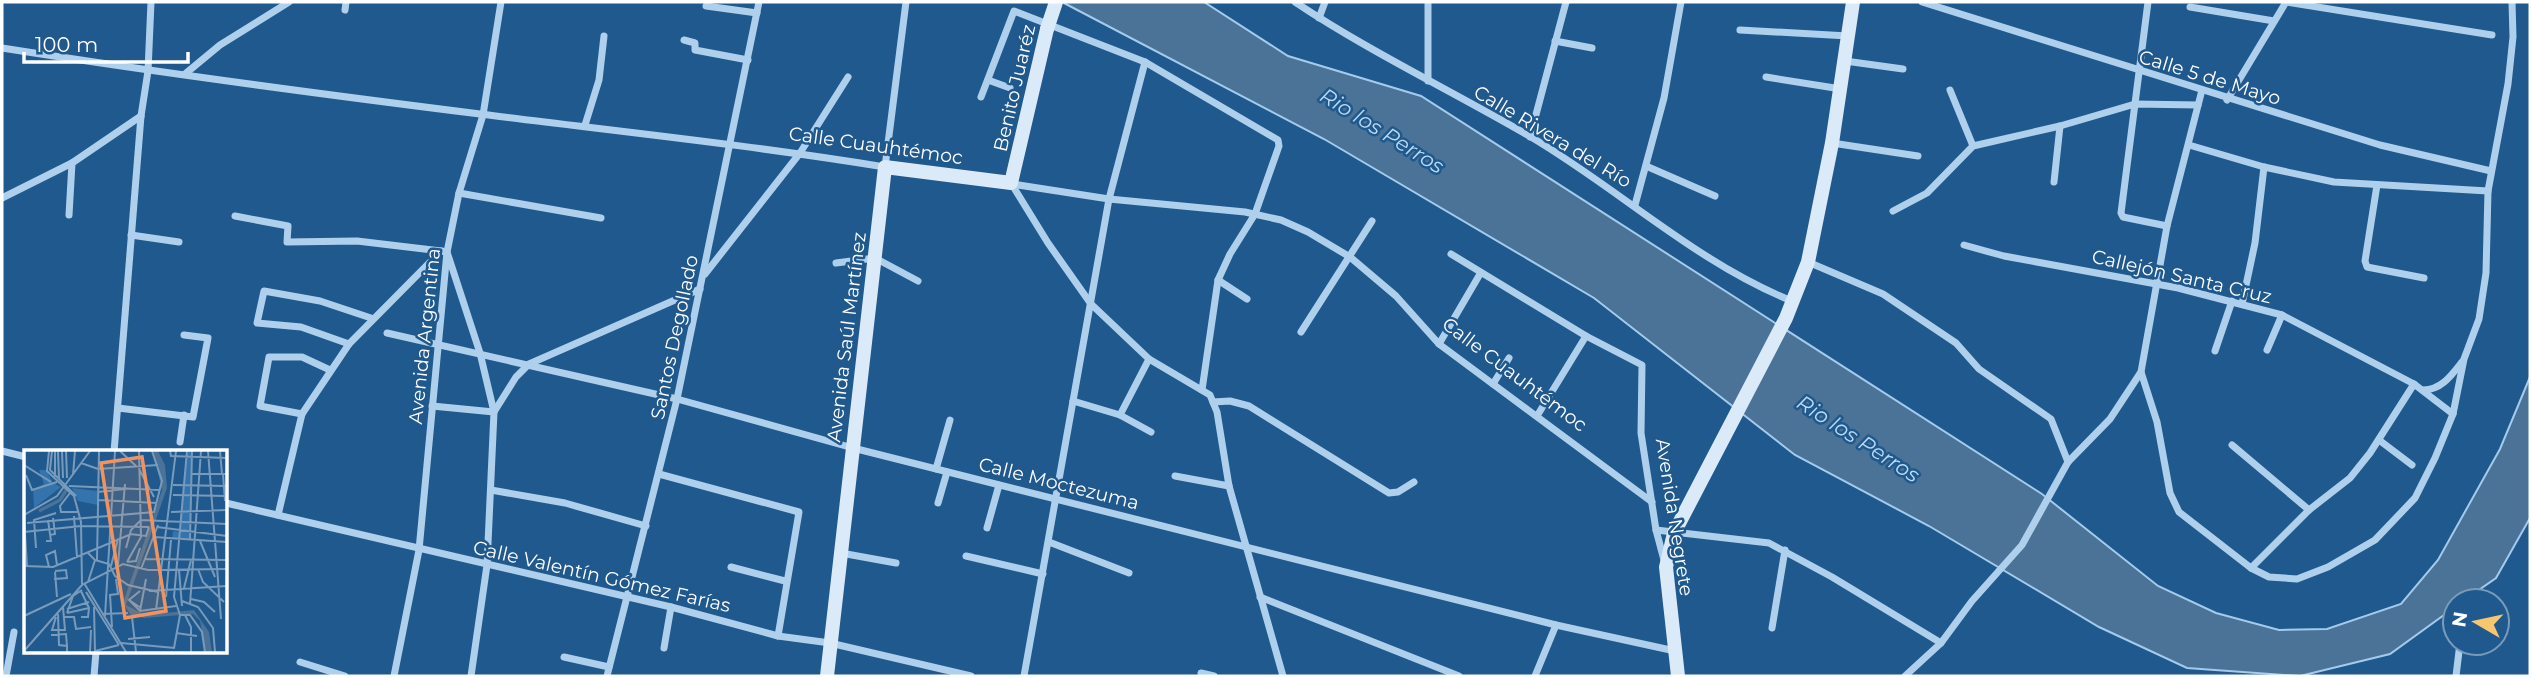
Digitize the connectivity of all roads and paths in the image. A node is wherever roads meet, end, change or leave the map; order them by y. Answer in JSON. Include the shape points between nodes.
{"nodes":[{"id":1,"x":151,"y":2,"type":"edge"},
{"id":2,"x":289,"y":2,"type":"edge"},
{"id":3,"x":500,"y":2,"type":"edge"},
{"id":4,"x":759,"y":2,"type":"edge"},
{"id":5,"x":905,"y":2,"type":"edge"},
{"id":6,"x":1055,"y":2,"type":"edge"},
{"id":7,"x":1294,"y":2,"type":"edge"},
{"id":8,"x":1325,"y":2,"type":"edge"},
{"id":9,"x":1428,"y":2,"type":"edge"},
{"id":10,"x":1566,"y":2,"type":"edge"},
{"id":11,"x":1681,"y":2,"type":"edge"},
{"id":12,"x":1853,"y":2,"type":"edge"},
{"id":13,"x":1922,"y":2,"type":"edge"},
{"id":14,"x":2148,"y":2,"type":"edge"},
{"id":15,"x":2286,"y":2,"type":"edge"},
{"id":16,"x":2512,"y":2,"type":"edge"},
{"id":17,"x":706,"y":6,"type":"dead end"},
{"id":18,"x":2190,"y":7,"type":"dead end"},
{"id":19,"x":757,"y":13,"type":"junction"},
{"id":20,"x":1319,"y":18,"type":"junction"},
{"id":21,"x":2274,"y":21,"type":"junction"},
{"id":22,"x":1053,"y":28,"type":"junction"},
{"id":23,"x":1740,"y":30,"type":"dead end"},
{"id":24,"x":2492,"y":35,"type":"dead end"},
{"id":25,"x":604,"y":36,"type":"dead end"},
{"id":26,"x":1848,"y":36,"type":"junction"},
{"id":27,"x":684,"y":40,"type":"dead end"},
{"id":28,"x":1555,"y":41,"type":"junction"},
{"id":29,"x":2,"y":48,"type":"edge"},
{"id":30,"x":1592,"y":48,"type":"dead end"},
{"id":31,"x":748,"y":61,"type":"junction"},
{"id":32,"x":1845,"y":61,"type":"junction"},
{"id":33,"x":1145,"y":62,"type":"junction"},
{"id":34,"x":1903,"y":69,"type":"dead end"},
{"id":35,"x":148,"y":71,"type":"junction"},
{"id":36,"x":2138,"y":72,"type":"junction"},
{"id":37,"x":185,"y":74,"type":"junction"},
{"id":38,"x":848,"y":77,"type":"dead end"},
{"id":39,"x":1766,"y":77,"type":"dead end"},
{"id":40,"x":988,"y":80,"type":"junction"},
{"id":41,"x":1428,"y":81,"type":"junction"},
{"id":42,"x":1010,"y":88,"type":"dead end"},
{"id":43,"x":1841,"y":89,"type":"junction"},
{"id":44,"x":1950,"y":90,"type":"dead end"},
{"id":45,"x":2202,"y":90,"type":"junction"},
{"id":46,"x":981,"y":97,"type":"dead end"},
{"id":47,"x":2228,"y":100,"type":"junction"},
{"id":48,"x":2136,"y":104,"type":"junction"},
{"id":49,"x":2199,"y":105,"type":"junction"},
{"id":50,"x":482,"y":114,"type":"junction"},
{"id":51,"x":141,"y":116,"type":"junction"},
{"id":52,"x":585,"y":125,"type":"junction"},
{"id":53,"x":2060,"y":126,"type":"junction"},
{"id":54,"x":1531,"y":137,"type":"junction"},
{"id":55,"x":731,"y":142,"type":"junction"},
{"id":56,"x":1832,"y":143,"type":"junction"},
{"id":57,"x":2189,"y":145,"type":"junction"},
{"id":58,"x":1973,"y":146,"type":"junction"},
{"id":59,"x":800,"y":153,"type":"junction"},
{"id":60,"x":1918,"y":156,"type":"dead end"},
{"id":61,"x":72,"y":163,"type":"junction"},
{"id":62,"x":1646,"y":166,"type":"junction"},
{"id":63,"x":885,"y":167,"type":"junction"},
{"id":64,"x":2264,"y":167,"type":"junction"},
{"id":65,"x":2491,"y":172,"type":"junction"},
{"id":66,"x":2054,"y":182,"type":"dead end"},
{"id":67,"x":1011,"y":183,"type":"junction"},
{"id":68,"x":2377,"y":185,"type":"junction"},
{"id":69,"x":2488,"y":191,"type":"junction"},
{"id":70,"x":459,"y":193,"type":"junction"},
{"id":71,"x":1715,"y":196,"type":"dead end"},
{"id":72,"x":2,"y":198,"type":"edge"},
{"id":73,"x":1109,"y":199,"type":"junction"},
{"id":74,"x":1635,"y":205,"type":"junction"},
{"id":75,"x":1893,"y":211,"type":"dead end"},
{"id":76,"x":1255,"y":214,"type":"junction"},
{"id":77,"x":69,"y":215,"type":"dead end"},
{"id":78,"x":235,"y":216,"type":"dead end"},
{"id":79,"x":601,"y":218,"type":"dead end"},
{"id":80,"x":1372,"y":221,"type":"dead end"},
{"id":81,"x":2167,"y":226,"type":"junction"},
{"id":82,"x":131,"y":236,"type":"junction"},
{"id":83,"x":179,"y":242,"type":"dead end"},
{"id":84,"x":1964,"y":245,"type":"dead end"},
{"id":85,"x":444,"y":252,"type":"junction"},
{"id":86,"x":1451,"y":254,"type":"dead end"},
{"id":87,"x":1350,"y":257,"type":"junction"},
{"id":88,"x":876,"y":258,"type":"junction"},
{"id":89,"x":1808,"y":262,"type":"junction"},
{"id":90,"x":836,"y":263,"type":"dead end"},
{"id":91,"x":1480,"y":274,"type":"junction"},
{"id":92,"x":703,"y":277,"type":"junction"},
{"id":93,"x":2424,"y":278,"type":"dead end"},
{"id":94,"x":1218,"y":280,"type":"junction"},
{"id":95,"x":918,"y":281,"type":"dead end"},
{"id":96,"x":2155,"y":283,"type":"junction"},
{"id":97,"x":700,"y":289,"type":"junction"},
{"id":98,"x":1247,"y":299,"type":"dead end"},
{"id":99,"x":1792,"y":301,"type":"junction"},
{"id":100,"x":2232,"y":301,"type":"junction"},
{"id":101,"x":1091,"y":304,"type":"junction"},
{"id":102,"x":2242,"y":304,"type":"junction"},
{"id":103,"x":2282,"y":315,"type":"junction"},
{"id":104,"x":371,"y":318,"type":"junction"},
{"id":105,"x":1301,"y":332,"type":"dead end"},
{"id":106,"x":387,"y":333,"type":"dead end"},
{"id":107,"x":184,"y":335,"type":"dead end"},
{"id":108,"x":1586,"y":336,"type":"junction"},
{"id":109,"x":437,"y":343,"type":"junction"},
{"id":110,"x":348,"y":344,"type":"junction"},
{"id":111,"x":1439,"y":344,"type":"junction"},
{"id":112,"x":2267,"y":350,"type":"dead end"},
{"id":113,"x":2215,"y":351,"type":"dead end"},
{"id":114,"x":480,"y":353,"type":"junction"},
{"id":115,"x":1509,"y":358,"type":"dead end"},
{"id":116,"x":1149,"y":359,"type":"junction"},
{"id":117,"x":2464,"y":359,"type":"junction"},
{"id":118,"x":529,"y":364,"type":"junction"},
{"id":119,"x":330,"y":370,"type":"junction"},
{"id":120,"x":2141,"y":372,"type":"junction"},
{"id":121,"x":1493,"y":384,"type":"junction"},
{"id":122,"x":2414,"y":384,"type":"junction"},
{"id":123,"x":1202,"y":390,"type":"junction"},
{"id":124,"x":2423,"y":390,"type":"junction"},
{"id":125,"x":677,"y":399,"type":"junction"},
{"id":126,"x":1073,"y":401,"type":"junction"},
{"id":127,"x":1213,"y":402,"type":"junction"},
{"id":128,"x":432,"y":406,"type":"junction"},
{"id":129,"x":118,"y":408,"type":"junction"},
{"id":130,"x":494,"y":412,"type":"junction"},
{"id":131,"x":302,"y":414,"type":"junction"},
{"id":132,"x":2453,"y":414,"type":"junction"},
{"id":133,"x":184,"y":415,"type":"junction"},
{"id":134,"x":1120,"y":415,"type":"junction"},
{"id":135,"x":1537,"y":416,"type":"junction"},
{"id":136,"x":950,"y":420,"type":"dead end"},
{"id":137,"x":1151,"y":432,"type":"dead end"},
{"id":138,"x":2379,"y":440,"type":"junction"},
{"id":139,"x":180,"y":442,"type":"dead end"},
{"id":140,"x":2232,"y":445,"type":"dead end"},
{"id":141,"x":853,"y":448,"type":"junction"},
{"id":142,"x":114,"y":450,"type":"edge"},
{"id":143,"x":2,"y":451,"type":"edge"},
{"id":144,"x":24,"y":456,"type":"edge"},
{"id":145,"x":2068,"y":462,"type":"junction"},
{"id":146,"x":2412,"y":466,"type":"dead end"},
{"id":147,"x":936,"y":469,"type":"junction"},
{"id":148,"x":947,"y":472,"type":"junction"},
{"id":149,"x":659,"y":474,"type":"junction"},
{"id":150,"x":1175,"y":476,"type":"dead end"},
{"id":151,"x":1414,"y":482,"type":"dead end"},
{"id":152,"x":999,"y":485,"type":"junction"},
{"id":153,"x":1229,"y":486,"type":"junction"},
{"id":154,"x":491,"y":489,"type":"junction"},
{"id":155,"x":1056,"y":499,"type":"junction"},
{"id":156,"x":1651,"y":502,"type":"junction"},
{"id":157,"x":228,"y":503,"type":"edge"},
{"id":158,"x":938,"y":503,"type":"dead end"},
{"id":159,"x":2309,"y":510,"type":"junction"},
{"id":160,"x":278,"y":515,"type":"junction"},
{"id":161,"x":646,"y":526,"type":"junction"},
{"id":162,"x":987,"y":528,"type":"dead end"},
{"id":163,"x":1656,"y":530,"type":"junction"},
{"id":164,"x":1674,"y":533,"type":"junction"},
{"id":165,"x":1049,"y":542,"type":"junction"},
{"id":166,"x":1245,"y":546,"type":"junction"},
{"id":167,"x":419,"y":550,"type":"junction"},
{"id":168,"x":1785,"y":550,"type":"junction"},
{"id":169,"x":841,"y":553,"type":"junction"},
{"id":170,"x":966,"y":556,"type":"dead end"},
{"id":171,"x":897,"y":563,"type":"dead end"},
{"id":172,"x":487,"y":565,"type":"junction"},
{"id":173,"x":731,"y":567,"type":"dead end"},
{"id":174,"x":1666,"y":567,"type":"junction"},
{"id":175,"x":2251,"y":568,"type":"junction"},
{"id":176,"x":1129,"y":573,"type":"dead end"},
{"id":177,"x":1043,"y":575,"type":"junction"},
{"id":178,"x":785,"y":581,"type":"junction"},
{"id":179,"x":628,"y":596,"type":"junction"},
{"id":180,"x":1260,"y":597,"type":"junction"},
{"id":181,"x":671,"y":607,"type":"junction"},
{"id":182,"x":1556,"y":625,"type":"junction"},
{"id":183,"x":1772,"y":628,"type":"dead end"},
{"id":184,"x":14,"y":632,"type":"dead end"},
{"id":185,"x":778,"y":636,"type":"junction"},
{"id":186,"x":830,"y":643,"type":"junction"},
{"id":187,"x":1941,"y":643,"type":"junction"},
{"id":188,"x":664,"y":648,"type":"dead end"},
{"id":189,"x":1675,"y":651,"type":"junction"},
{"id":190,"x":96,"y":654,"type":"edge"},
{"id":191,"x":564,"y":657,"type":"dead end"},
{"id":192,"x":2458,"y":657,"type":"edge"},
{"id":193,"x":300,"y":662,"type":"dead end"},
{"id":194,"x":609,"y":667,"type":"junction"},
{"id":195,"x":1201,"y":673,"type":"dead end"},
{"id":196,"x":6,"y":676,"type":"edge"},
{"id":197,"x":94,"y":676,"type":"edge"},
{"id":198,"x":345,"y":676,"type":"edge"},
{"id":199,"x":394,"y":676,"type":"edge"},
{"id":200,"x":471,"y":676,"type":"edge"},
{"id":201,"x":607,"y":676,"type":"edge"},
{"id":202,"x":827,"y":676,"type":"edge"},
{"id":203,"x":971,"y":676,"type":"edge"},
{"id":204,"x":1024,"y":676,"type":"edge"},
{"id":205,"x":1214,"y":676,"type":"edge"},
{"id":206,"x":1283,"y":676,"type":"edge"},
{"id":207,"x":1460,"y":676,"type":"edge"},
{"id":208,"x":1535,"y":676,"type":"edge"},
{"id":209,"x":1678,"y":676,"type":"edge"},
{"id":210,"x":1905,"y":676,"type":"edge"},
{"id":211,"x":2456,"y":676,"type":"edge"}],
"edges":[{"from":1,"to":35,"type":"street"},
{"from":2,"to":37,"type":"street"},
{"from":3,"to":50,"type":"street","name":"Avenida Argentina"},
{"from":4,"to":19,"type":"street","name":"Santos Degollado"},
{"from":5,"to":63,"type":"street","name":"Avenida Saúl Martínez"},
{"from":6,"to":22,"type":"street","name":"Benito Juaréz","bridge":true},
{"from":7,"to":20,"type":"street","name":"Calle Rivera del Río"},
{"from":8,"to":20,"type":"street"},
{"from":9,"to":41,"type":"street"},
{"from":10,"to":28,"type":"street"},
{"from":11,"to":62,"type":"street","via":[[1664,99]]},
{"from":12,"to":26,"type":"street"},
{"from":13,"to":36,"type":"street","name":"Calle 5 de Mayo"},
{"from":14,"to":36,"type":"street"},
{"from":15,"to":21,"type":"street"},
{"from":15,"to":24,"type":"street"},
{"from":16,"to":65,"type":"street","via":[[2508,84]]},
{"from":17,"to":19,"type":"street"},
{"from":18,"to":21,"type":"street"},
{"from":19,"to":31,"type":"street","name":"Santos Degollado"},
{"from":20,"to":41,"type":"street","name":"Calle Rivera del Río"},
{"from":21,"to":47,"type":"street"},
{"from":22,"to":33,"type":"street"},
{"from":22,"to":40,"type":"street","via":[[1014,11]]},
{"from":22,"to":67,"type":"street","name":"Benito Juaréz"},
{"from":23,"to":26,"type":"street"},
{"from":25,"to":52,"type":"street"},
{"from":26,"to":32,"type":"street"},
{"from":27,"to":31,"type":"street","via":[[695,43],[695,51]]},
{"from":28,"to":30,"type":"street"},
{"from":28,"to":54,"type":"street"},
{"from":29,"to":35,"type":"street","name":"Calle Cuauhtémoc"},
{"from":31,"to":55,"type":"street","name":"Santos Degollado"},
{"from":32,"to":34,"type":"street"},
{"from":32,"to":43,"type":"street"},
{"from":33,"to":73,"type":"street"},
{"from":33,"to":76,"type":"street","via":[[1278,139]]},
{"from":35,"to":37,"type":"street","name":"Calle Cuauhtémoc"},
{"from":35,"to":51,"type":"street"},
{"from":36,"to":45,"type":"street","name":"Calle 5 de Mayo"},
{"from":36,"to":48,"type":"street"},
{"from":37,"to":50,"type":"street","name":"Calle Cuauhtémoc"},
{"from":38,"to":59,"type":"street"},
{"from":39,"to":43,"type":"street"},
{"from":40,"to":42,"type":"street"},
{"from":40,"to":46,"type":"street"},
{"from":41,"to":54,"type":"street","name":"Calle Rivera del Río"},
{"from":43,"to":56,"type":"street"},
{"from":44,"to":58,"type":"street"},
{"from":45,"to":47,"type":"street","name":"Calle 5 de Mayo"},
{"from":45,"to":49,"type":"street"},
{"from":47,"to":65,"type":"street","name":"Calle 5 de Mayo"},
{"from":48,"to":49,"type":"street"},
{"from":48,"to":53,"type":"street"},
{"from":48,"to":81,"type":"street","via":[[2121,213]]},
{"from":49,"to":57,"type":"street"},
{"from":50,"to":52,"type":"street","name":"Calle Cuauhtémoc"},
{"from":50,"to":70,"type":"street","name":"Avenida Argentina"},
{"from":51,"to":61,"type":"street"},
{"from":51,"to":82,"type":"street"},
{"from":52,"to":55,"type":"street","name":"Calle Cuauhtémoc"},
{"from":53,"to":58,"type":"street"},
{"from":53,"to":66,"type":"street"},
{"from":54,"to":74,"type":"street","name":"Calle Rivera del Río"},
{"from":55,"to":59,"type":"street","name":"Calle Cuauhtémoc"},
{"from":55,"to":92,"type":"street","name":"Santos Degollado"},
{"from":56,"to":60,"type":"street"},
{"from":56,"to":89,"type":"street"},
{"from":57,"to":64,"type":"street"},
{"from":57,"to":81,"type":"street"},
{"from":58,"to":75,"type":"street","via":[[1927,193]]},
{"from":59,"to":63,"type":"street","name":"Calle Cuauhtémoc"},
{"from":59,"to":92,"type":"street"},
{"from":61,"to":72,"type":"street"},
{"from":61,"to":77,"type":"street"},
{"from":62,"to":71,"type":"street"},
{"from":62,"to":74,"type":"street"},
{"from":63,"to":67,"type":"street","name":"Calle Cuauhtémoc"},
{"from":63,"to":88,"type":"street","name":"Avenida Saúl Martínez"},
{"from":64,"to":68,"type":"street","via":[[2334,182]]},
{"from":64,"to":102,"type":"street"},
{"from":65,"to":69,"type":"street"},
{"from":67,"to":73,"type":"street","name":"Calle Cuauhtémoc"},
{"from":67,"to":101,"type":"street"},
{"from":68,"to":69,"type":"street"},
{"from":68,"to":93,"type":"street","via":[[2367,267]]},
{"from":69,"to":117,"type":"street","via":[[2486,274],[2479,319]]},
{"from":70,"to":79,"type":"street"},
{"from":70,"to":85,"type":"street","name":"Avenida Argentina"},
{"from":73,"to":76,"type":"street","name":"Calle Cuauhtémoc"},
{"from":73,"to":101,"type":"street"},
{"from":74,"to":99,"type":"street","name":"Calle Rivera del Río","via":[[1729,272]]},
{"from":76,"to":87,"type":"street","name":"Calle Cuauhtémoc","via":[[1308,232]]},
{"from":76,"to":94,"type":"street"},
{"from":78,"to":85,"type":"street","via":[[288,226],[287,242],[357,241]]},
{"from":80,"to":87,"type":"street"},
{"from":81,"to":96,"type":"street"},
{"from":82,"to":83,"type":"street"},
{"from":82,"to":129,"type":"street"},
{"from":84,"to":96,"type":"street","name":"Callejón Santa Cruz"},
{"from":85,"to":104,"type":"street"},
{"from":85,"to":109,"type":"street","name":"Avenida Argentina"},
{"from":85,"to":114,"type":"street"},
{"from":86,"to":91,"type":"street"},
{"from":87,"to":105,"type":"street"},
{"from":87,"to":111,"type":"street","name":"Calle Cuauhtémoc","via":[[1396,296]]},
{"from":88,"to":90,"type":"street"},
{"from":88,"to":95,"type":"street"},
{"from":88,"to":141,"type":"street","name":"Avenida Saúl Martínez"},
{"from":89,"to":99,"type":"street"},
{"from":89,"to":145,"type":"street","via":[[1883,295],[1956,343],[1979,369],[2052,419]]},
{"from":91,"to":108,"type":"street"},
{"from":91,"to":111,"type":"street"},
{"from":92,"to":97,"type":"street","name":"Santos Degollado"},
{"from":94,"to":98,"type":"street"},
{"from":94,"to":123,"type":"street"},
{"from":96,"to":100,"type":"street","name":"Callejón Santa Cruz"},
{"from":96,"to":120,"type":"street"},
{"from":97,"to":118,"type":"street"},
{"from":97,"to":125,"type":"street","name":"Santos Degollado"},
{"from":99,"to":164,"type":"street"},
{"from":100,"to":102,"type":"street","name":"Callejón Santa Cruz"},
{"from":100,"to":113,"type":"street"},
{"from":101,"to":116,"type":"street"},
{"from":101,"to":126,"type":"street"},
{"from":102,"to":103,"type":"street","name":"Callejón Santa Cruz"},
{"from":103,"to":112,"type":"street"},
{"from":103,"to":122,"type":"street","name":"Callejón Santa Cruz"},
{"from":104,"to":110,"type":"street"},
{"from":104,"to":110,"type":"street","via":[[320,301],[264,291],[257,323],[301,327]]},
{"from":106,"to":109,"type":"street","name":"Calle Moctezuma"},
{"from":107,"to":133,"type":"street","via":[[208,338],[193,416]]},
{"from":108,"to":135,"type":"street"},
{"from":108,"to":156,"type":"street","name":"Avenida Negrete","via":[[1642,365],[1641,433]]},
{"from":109,"to":114,"type":"street","name":"Calle Moctezuma"},
{"from":109,"to":128,"type":"street","name":"Avenida Argentina"},
{"from":110,"to":119,"type":"street"},
{"from":111,"to":121,"type":"street","name":"Calle Cuauhtémoc"},
{"from":114,"to":118,"type":"street","name":"Calle Moctezuma"},
{"from":114,"to":130,"type":"street"},
{"from":115,"to":121,"type":"street"},
{"from":116,"to":123,"type":"street"},
{"from":116,"to":134,"type":"street"},
{"from":117,"to":124,"type":"street","via":[[2448,381]]},
{"from":117,"to":132,"type":"street"},
{"from":118,"to":125,"type":"street","name":"Calle Moctezuma"},
{"from":118,"to":130,"type":"street"},
{"from":119,"to":131,"type":"street"},
{"from":119,"to":131,"type":"street","via":[[302,357],[269,356],[260,406]]},
{"from":120,"to":145,"type":"street","via":[[2110,419]]},
{"from":120,"to":175,"type":"street","via":[[2157,422],[2170,493],[2179,512]]},
{"from":121,"to":135,"type":"street","name":"Calle Cuauhtémoc"},
{"from":122,"to":124,"type":"street","name":"Callejón Santa Cruz"},
{"from":122,"to":138,"type":"street"},
{"from":123,"to":127,"type":"street"},
{"from":124,"to":132,"type":"street","name":"Callejón Santa Cruz"},
{"from":125,"to":141,"type":"street","name":"Calle Moctezuma"},
{"from":125,"to":149,"type":"street","name":"Santos Degollado"},
{"from":126,"to":134,"type":"street"},
{"from":126,"to":155,"type":"street"},
{"from":127,"to":151,"type":"street","via":[[1249,406],[1388,493]]},
{"from":127,"to":153,"type":"street"},
{"from":128,"to":130,"type":"street"},
{"from":128,"to":167,"type":"street","name":"Avenida Argentina"},
{"from":129,"to":133,"type":"street"},
{"from":129,"to":142,"type":"street"},
{"from":130,"to":154,"type":"street"},
{"from":131,"to":160,"type":"street"},
{"from":132,"to":175,"type":"street","via":[[2415,498],[2375,540],[2297,579],[2269,577]]},
{"from":133,"to":139,"type":"street"},
{"from":134,"to":137,"type":"street"},
{"from":135,"to":156,"type":"street","name":"Calle Cuauhtémoc"},
{"from":136,"to":147,"type":"street"},
{"from":138,"to":146,"type":"street"},
{"from":138,"to":159,"type":"street","via":[[2350,478]]},
{"from":140,"to":159,"type":"street"},
{"from":141,"to":147,"type":"street","name":"Calle Moctezuma"},
{"from":141,"to":169,"type":"street","name":"Avenida Saúl Martínez"},
{"from":143,"to":144,"type":"street"},
{"from":145,"to":187,"type":"street","via":[[2022,545]]},
{"from":147,"to":148,"type":"street","name":"Calle Moctezuma"},
{"from":148,"to":152,"type":"street","name":"Calle Moctezuma"},
{"from":148,"to":158,"type":"street"},
{"from":149,"to":161,"type":"street","name":"Santos Degollado"},
{"from":149,"to":178,"type":"street","via":[[799,512]]},
{"from":150,"to":153,"type":"street"},
{"from":152,"to":155,"type":"street","name":"Calle Moctezuma"},
{"from":152,"to":162,"type":"street"},
{"from":153,"to":166,"type":"street"},
{"from":154,"to":161,"type":"street","via":[[565,503]]},
{"from":154,"to":172,"type":"street"},
{"from":155,"to":165,"type":"street"},
{"from":155,"to":166,"type":"street","name":"Calle Moctezuma"},
{"from":156,"to":163,"type":"street","name":"Avenida Negrete"},
{"from":157,"to":160,"type":"street","name":"Calle Valentín Gómez Farías"},
{"from":159,"to":175,"type":"street"},
{"from":160,"to":167,"type":"street","name":"Calle Valentín Gómez Farías"},
{"from":161,"to":179,"type":"street","name":"Santos Degollado"},
{"from":163,"to":164,"type":"street"},
{"from":163,"to":174,"type":"street","name":"Avenida Negrete"},
{"from":164,"to":168,"type":"street","via":[[1756,540]]},
{"from":164,"to":174,"type":"street"},
{"from":165,"to":176,"type":"street"},
{"from":165,"to":177,"type":"street"},
{"from":166,"to":180,"type":"street"},
{"from":166,"to":182,"type":"street","name":"Calle Moctezuma"},
{"from":167,"to":172,"type":"street","name":"Calle Valentín Gómez Farías"},
{"from":167,"to":199,"type":"street","name":"Avenida Argentina"},
{"from":168,"to":183,"type":"street"},
{"from":168,"to":187,"type":"street"},
{"from":169,"to":171,"type":"street"},
{"from":169,"to":186,"type":"street","name":"Avenida Saúl Martínez"},
{"from":170,"to":177,"type":"street"},
{"from":172,"to":179,"type":"street","name":"Calle Valentín Gómez Farías"},
{"from":172,"to":200,"type":"street"},
{"from":173,"to":178,"type":"street"},
{"from":174,"to":189,"type":"street","name":"Avenida Negrete"},
{"from":177,"to":204,"type":"street"},
{"from":178,"to":185,"type":"street"},
{"from":179,"to":181,"type":"street","name":"Calle Valentín Gómez Farías"},
{"from":179,"to":194,"type":"street","name":"Santos Degollado"},
{"from":180,"to":206,"type":"street"},
{"from":180,"to":207,"type":"street"},
{"from":181,"to":185,"type":"street","name":"Calle Valentín Gómez Farías"},
{"from":181,"to":188,"type":"street"},
{"from":182,"to":189,"type":"street","name":"Calle Moctezuma"},
{"from":182,"to":208,"type":"street"},
{"from":184,"to":196,"type":"street"},
{"from":185,"to":186,"type":"street","name":"Calle Valentín Gómez Farías"},
{"from":186,"to":202,"type":"street","name":"Avenida Saúl Martínez"},
{"from":186,"to":203,"type":"street","name":"Calle Valentín Gómez Farías"},
{"from":187,"to":210,"type":"street"},
{"from":189,"to":209,"type":"street","name":"Avenida Negrete"},
{"from":190,"to":197,"type":"street"},
{"from":191,"to":194,"type":"street"},
{"from":192,"to":211,"type":"street"},
{"from":193,"to":198,"type":"street"},
{"from":194,"to":201,"type":"street","name":"Santos Degollado"},
{"from":195,"to":205,"type":"street"}]}
